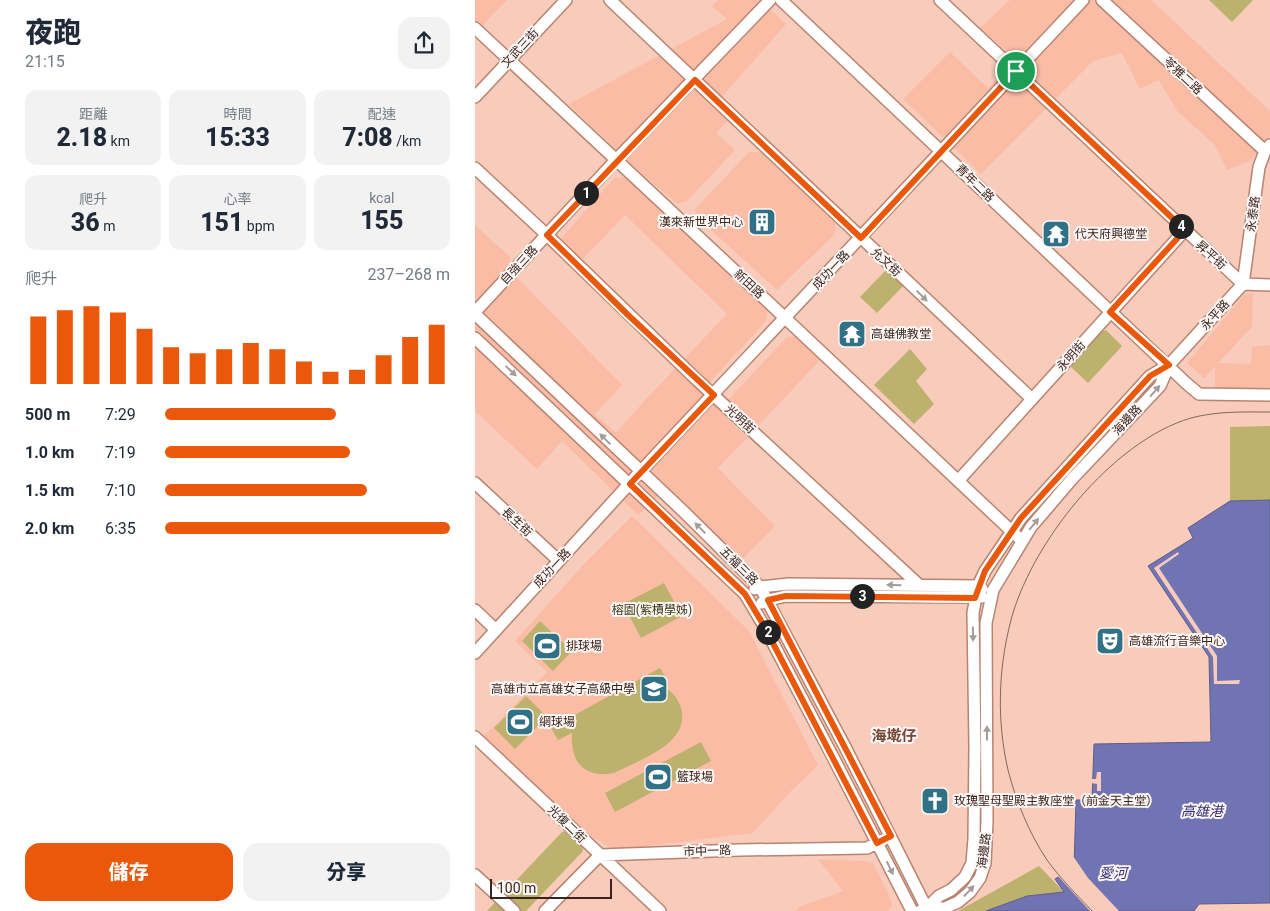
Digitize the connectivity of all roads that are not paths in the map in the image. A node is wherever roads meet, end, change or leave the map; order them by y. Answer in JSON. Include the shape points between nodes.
{"nodes":[{"id":1,"x":566,"y":0,"type":"edge"},
{"id":2,"x":610,"y":0,"type":"edge"},
{"id":3,"x":770,"y":0,"type":"edge"},
{"id":4,"x":781,"y":0,"type":"edge"},
{"id":5,"x":940,"y":0,"type":"edge"},
{"id":6,"x":1083,"y":0,"type":"edge"},
{"id":7,"x":1102,"y":0,"type":"edge"},
{"id":8,"x":475,"y":28,"type":"edge"},
{"id":9,"x":509,"y":60,"type":"junction"},
{"id":10,"x":1016,"y":71,"type":"junction"},
{"id":11,"x":695,"y":80,"type":"junction"},
{"id":12,"x":475,"y":97,"type":"edge"},
{"id":13,"x":1267,"y":148,"type":"edge"},
{"id":14,"x":943,"y":151,"type":"junction"},
{"id":15,"x":617,"y":160,"type":"junction"},
{"id":16,"x":475,"y":168,"type":"edge"},
{"id":17,"x":1185,"y":230,"type":"junction"},
{"id":18,"x":547,"y":235,"type":"junction"},
{"id":19,"x":861,"y":238,"type":"junction"},
{"id":20,"x":1243,"y":284,"type":"junction"},
{"id":21,"x":1270,"y":285,"type":"edge"},
{"id":22,"x":1110,"y":312,"type":"junction"},
{"id":23,"x":475,"y":313,"type":"edge"},
{"id":24,"x":785,"y":319,"type":"junction"},
{"id":25,"x":475,"y":338,"type":"edge"},
{"id":26,"x":1169,"y":365,"type":"junction"},
{"id":27,"x":714,"y":395,"type":"junction"},
{"id":28,"x":1270,"y":395,"type":"edge"},
{"id":29,"x":1032,"y":400,"type":"junction"},
{"id":30,"x":641,"y":472,"type":"junction"},
{"id":31,"x":958,"y":481,"type":"junction"},
{"id":32,"x":475,"y":483,"type":"edge"},
{"id":33,"x":630,"y":484,"type":"junction"},
{"id":34,"x":1011,"y":532,"type":"junction"},
{"id":35,"x":1022,"y":541,"type":"junction"},
{"id":36,"x":559,"y":561,"type":"junction"},
{"id":37,"x":919,"y":586,"type":"junction"},
{"id":38,"x":760,"y":587,"type":"junction"},
{"id":39,"x":976,"y":592,"type":"junction"},
{"id":40,"x":745,"y":594,"type":"junction"},
{"id":41,"x":992,"y":596,"type":"junction"},
{"id":42,"x":768,"y":600,"type":"junction"},
{"id":43,"x":754,"y":607,"type":"junction"},
{"id":44,"x":475,"y":610,"type":"edge"},
{"id":45,"x":496,"y":630,"type":"junction"},
{"id":46,"x":475,"y":652,"type":"edge"},
{"id":47,"x":475,"y":736,"type":"edge"},
{"id":48,"x":891,"y":836,"type":"junction"},
{"id":49,"x":877,"y":843,"type":"junction"},
{"id":50,"x":600,"y":855,"type":"junction"},
{"id":51,"x":475,"y":875,"type":"edge"},
{"id":52,"x":925,"y":910,"type":"edge"},
{"id":53,"x":514,"y":911,"type":"edge"},
{"id":54,"x":545,"y":911,"type":"edge"},
{"id":55,"x":661,"y":911,"type":"edge"},
{"id":56,"x":912,"y":911,"type":"edge"}],
"edges":[{"from":1,"to":9,"type":"street","name":"文武三街"},
{"from":2,"to":11,"type":"street","name":"允文街"},
{"from":3,"to":11,"type":"street","name":"自強三路"},
{"from":4,"to":14,"type":"street","name":"青年二路"},
{"from":5,"to":10,"type":"street","name":"昇平街"},
{"from":6,"to":10,"type":"street","name":"成功一路"},
{"from":7,"to":13,"type":"street","name":"苓雅二路"},
{"from":8,"to":9,"type":"street","name":"新田路"},
{"from":9,"to":12,"type":"street","name":"文武三街"},
{"from":9,"to":15,"type":"street","name":"新田路"},
{"from":10,"to":14,"type":"street","name":"成功一路"},
{"from":10,"to":17,"type":"street","name":"昇平街"},
{"from":11,"to":15,"type":"street","name":"自強三路"},
{"from":11,"to":19,"type":"street","name":"允文街"},
{"from":13,"to":20,"type":"street","name":"永泰路","via":[[1259,168]]},
{"from":14,"to":19,"type":"street","name":"成功一路"},
{"from":14,"to":22,"type":"street","name":"青年二路"},
{"from":15,"to":18,"type":"street","name":"自強三路"},
{"from":15,"to":24,"type":"street","name":"新田路"},
{"from":16,"to":18,"type":"street","name":"光明街"},
{"from":17,"to":20,"type":"street","name":"昇平街"},
{"from":17,"to":22,"type":"street","name":"永明街"},
{"from":18,"to":23,"type":"street","name":"自強三路"},
{"from":18,"to":27,"type":"street","name":"光明街"},
{"from":19,"to":24,"type":"street","name":"成功一路"},
{"from":19,"to":29,"type":"street","name":"允文街","one_way":true},
{"from":20,"to":21,"type":"street"},
{"from":20,"to":26,"type":"street","name":"永平路"},
{"from":22,"to":26,"type":"street","name":"青年二路"},
{"from":22,"to":29,"type":"street","name":"永明街"},
{"from":30,"to":23,"type":"street","name":"五福三路","one_way":true},
{"from":24,"to":27,"type":"street","name":"成功一路"},
{"from":24,"to":31,"type":"street","name":"新田路"},
{"from":25,"to":33,"type":"street","name":"五福三路","one_way":true},
{"from":26,"to":28,"type":"street","via":[[1199,394]]},
{"from":26,"to":34,"type":"street","name":"海邊路","via":[[1150,376]]},
{"from":35,"to":26,"type":"street","name":"海邊路","one_way":true,"via":[[1072,479],[1160,386]]},
{"from":27,"to":30,"type":"street","name":"成功一路"},
{"from":27,"to":37,"type":"street","name":"光明街"},
{"from":29,"to":31,"type":"street","name":"永明街"},
{"from":30,"to":33,"type":"street","name":"成功一路"},
{"from":38,"to":30,"type":"street","name":"五福三路","one_way":true},
{"from":31,"to":34,"type":"street","name":"新田路"},
{"from":32,"to":36,"type":"street","name":"長生街"},
{"from":33,"to":36,"type":"street","name":"成功一路"},
{"from":33,"to":40,"type":"street","name":"五福三路"},
{"from":34,"to":35,"type":"street","name":"新田路"},
{"from":34,"to":39,"type":"street","name":"海邊路","via":[[985,571]]},
{"from":35,"to":41,"type":"street","name":"海邊路","via":[[999,577]]},
{"from":36,"to":45,"type":"street","name":"成功一路"},
{"from":37,"to":38,"type":"street","one_way":true,"via":[[789,584]]},
{"from":37,"to":39,"type":"street"},
{"from":38,"to":40,"type":"street"},
{"from":38,"to":42,"type":"street","name":"五福三路"},
{"from":39,"to":41,"type":"street"},
{"from":39,"to":42,"type":"street","via":[[786,596]]},
{"from":39,"to":52,"type":"street","name":"海邊路","one_way":true,"via":[[973,613],[972,863],[965,877]]},
{"from":40,"to":43,"type":"street","name":"五福三路"},
{"from":52,"to":41,"type":"street","name":"海邊路","one_way":true,"via":[[945,908],[958,902],[980,878],[985,863],[986,623]]},
{"from":42,"to":43,"type":"street"},
{"from":42,"to":48,"type":"street","name":"五福三路"},
{"from":43,"to":49,"type":"street","name":"五福三路"},
{"from":44,"to":45,"type":"street"},
{"from":45,"to":46,"type":"street","name":"成功一路"},
{"from":47,"to":50,"type":"street","name":"光復二街"},
{"from":48,"to":49,"type":"street","name":"市中一路"},
{"from":48,"to":52,"type":"street","name":"五福三路"},
{"from":49,"to":50,"type":"street","name":"市中一路","via":[[867,848]]},
{"from":49,"to":56,"type":"street","name":"五福三路","one_way":true},
{"from":50,"to":54,"type":"street"},
{"from":50,"to":55,"type":"street","name":"光復二街"},
{"from":51,"to":53,"type":"street"}]}
